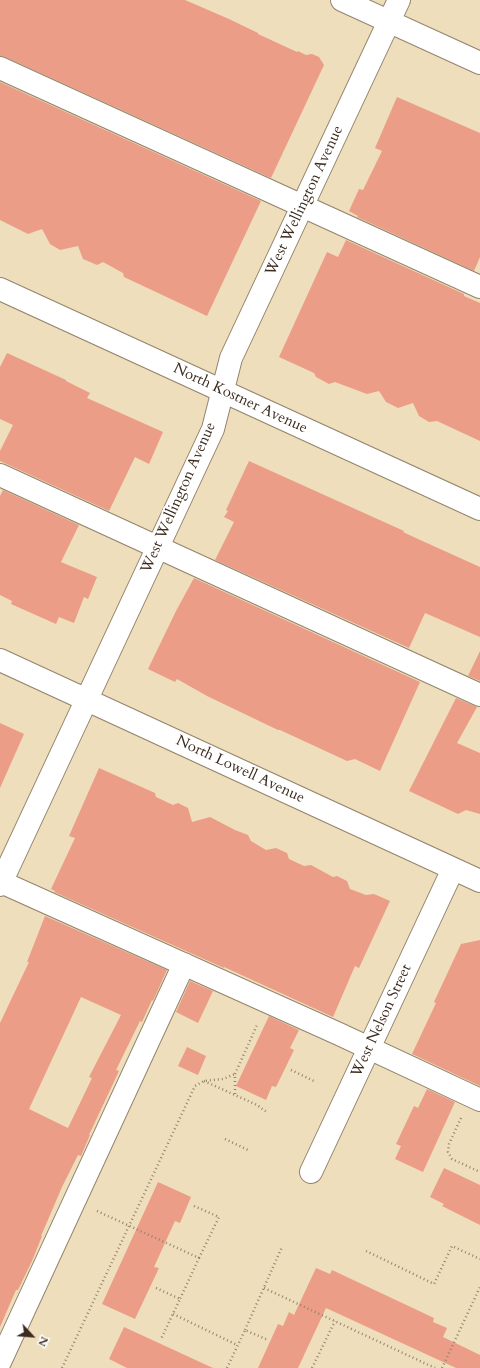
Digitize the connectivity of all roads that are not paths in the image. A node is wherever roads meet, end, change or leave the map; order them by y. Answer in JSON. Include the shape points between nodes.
{"nodes":[{"id":1,"x":342,"y":0,"type":"edge"},
{"id":2,"x":400,"y":0,"type":"edge"},
{"id":3,"x":389,"y":22,"type":"junction"},
{"id":4,"x":480,"y":63,"type":"edge"},
{"id":5,"x":0,"y":68,"type":"edge"},
{"id":6,"x":303,"y":206,"type":"junction"},
{"id":7,"x":480,"y":287,"type":"edge"},
{"id":8,"x":0,"y":289,"type":"edge"},
{"id":9,"x":223,"y":390,"type":"junction"},
{"id":10,"x":0,"y":475,"type":"edge"},
{"id":11,"x":480,"y":509,"type":"edge"},
{"id":12,"x":158,"y":547,"type":"junction"},
{"id":13,"x":0,"y":660,"type":"edge"},
{"id":14,"x":480,"y":695,"type":"edge"},
{"id":15,"x":86,"y":699,"type":"junction"},
{"id":16,"x":9,"y":843,"type":"edge"},
{"id":17,"x":453,"y":869,"type":"junction"},
{"id":18,"x":480,"y":881,"type":"edge"},
{"id":19,"x":1,"y":883,"type":"edge"},
{"id":20,"x":184,"y":964,"type":"junction"},
{"id":21,"x":369,"y":1048,"type":"junction"},
{"id":22,"x":476,"y":1098,"type":"edge"},
{"id":23,"x":311,"y":1172,"type":"dead end"},
{"id":24,"x":0,"y":1362,"type":"edge"}],
"edges":[{"from":1,"to":3,"type":"street"},
{"from":2,"to":3,"type":"street","name":"West Wellington Avenue"},
{"from":3,"to":4,"type":"street"},
{"from":3,"to":6,"type":"street","name":"West Wellington Avenue"},
{"from":5,"to":6,"type":"street"},
{"from":6,"to":7,"type":"street"},
{"from":6,"to":9,"type":"street","name":"West Wellington Avenue","via":[[231,358]]},
{"from":8,"to":9,"type":"street","name":"North Kostner Avenue"},
{"from":9,"to":11,"type":"street","name":"North Kostner Avenue"},
{"from":9,"to":12,"type":"street","name":"West Wellington Avenue","via":[[213,429]]},
{"from":10,"to":12,"type":"street"},
{"from":12,"to":14,"type":"street"},
{"from":12,"to":15,"type":"street","name":"West Wellington Avenue"},
{"from":13,"to":15,"type":"street","name":"North Lowell Avenue"},
{"from":15,"to":16,"type":"street","name":"West Wellington Avenue"},
{"from":15,"to":17,"type":"street","name":"North Lowell Avenue"},
{"from":16,"to":19,"type":"street","name":"West Wellington Avenue"},
{"from":17,"to":18,"type":"street","name":"North Lowell Avenue"},
{"from":17,"to":21,"type":"street","name":"West Nelson Street"},
{"from":19,"to":20,"type":"street"},
{"from":20,"to":21,"type":"street"},
{"from":20,"to":24,"type":"street"},
{"from":21,"to":22,"type":"street"},
{"from":21,"to":23,"type":"street","name":"West Nelson Street"}]}
